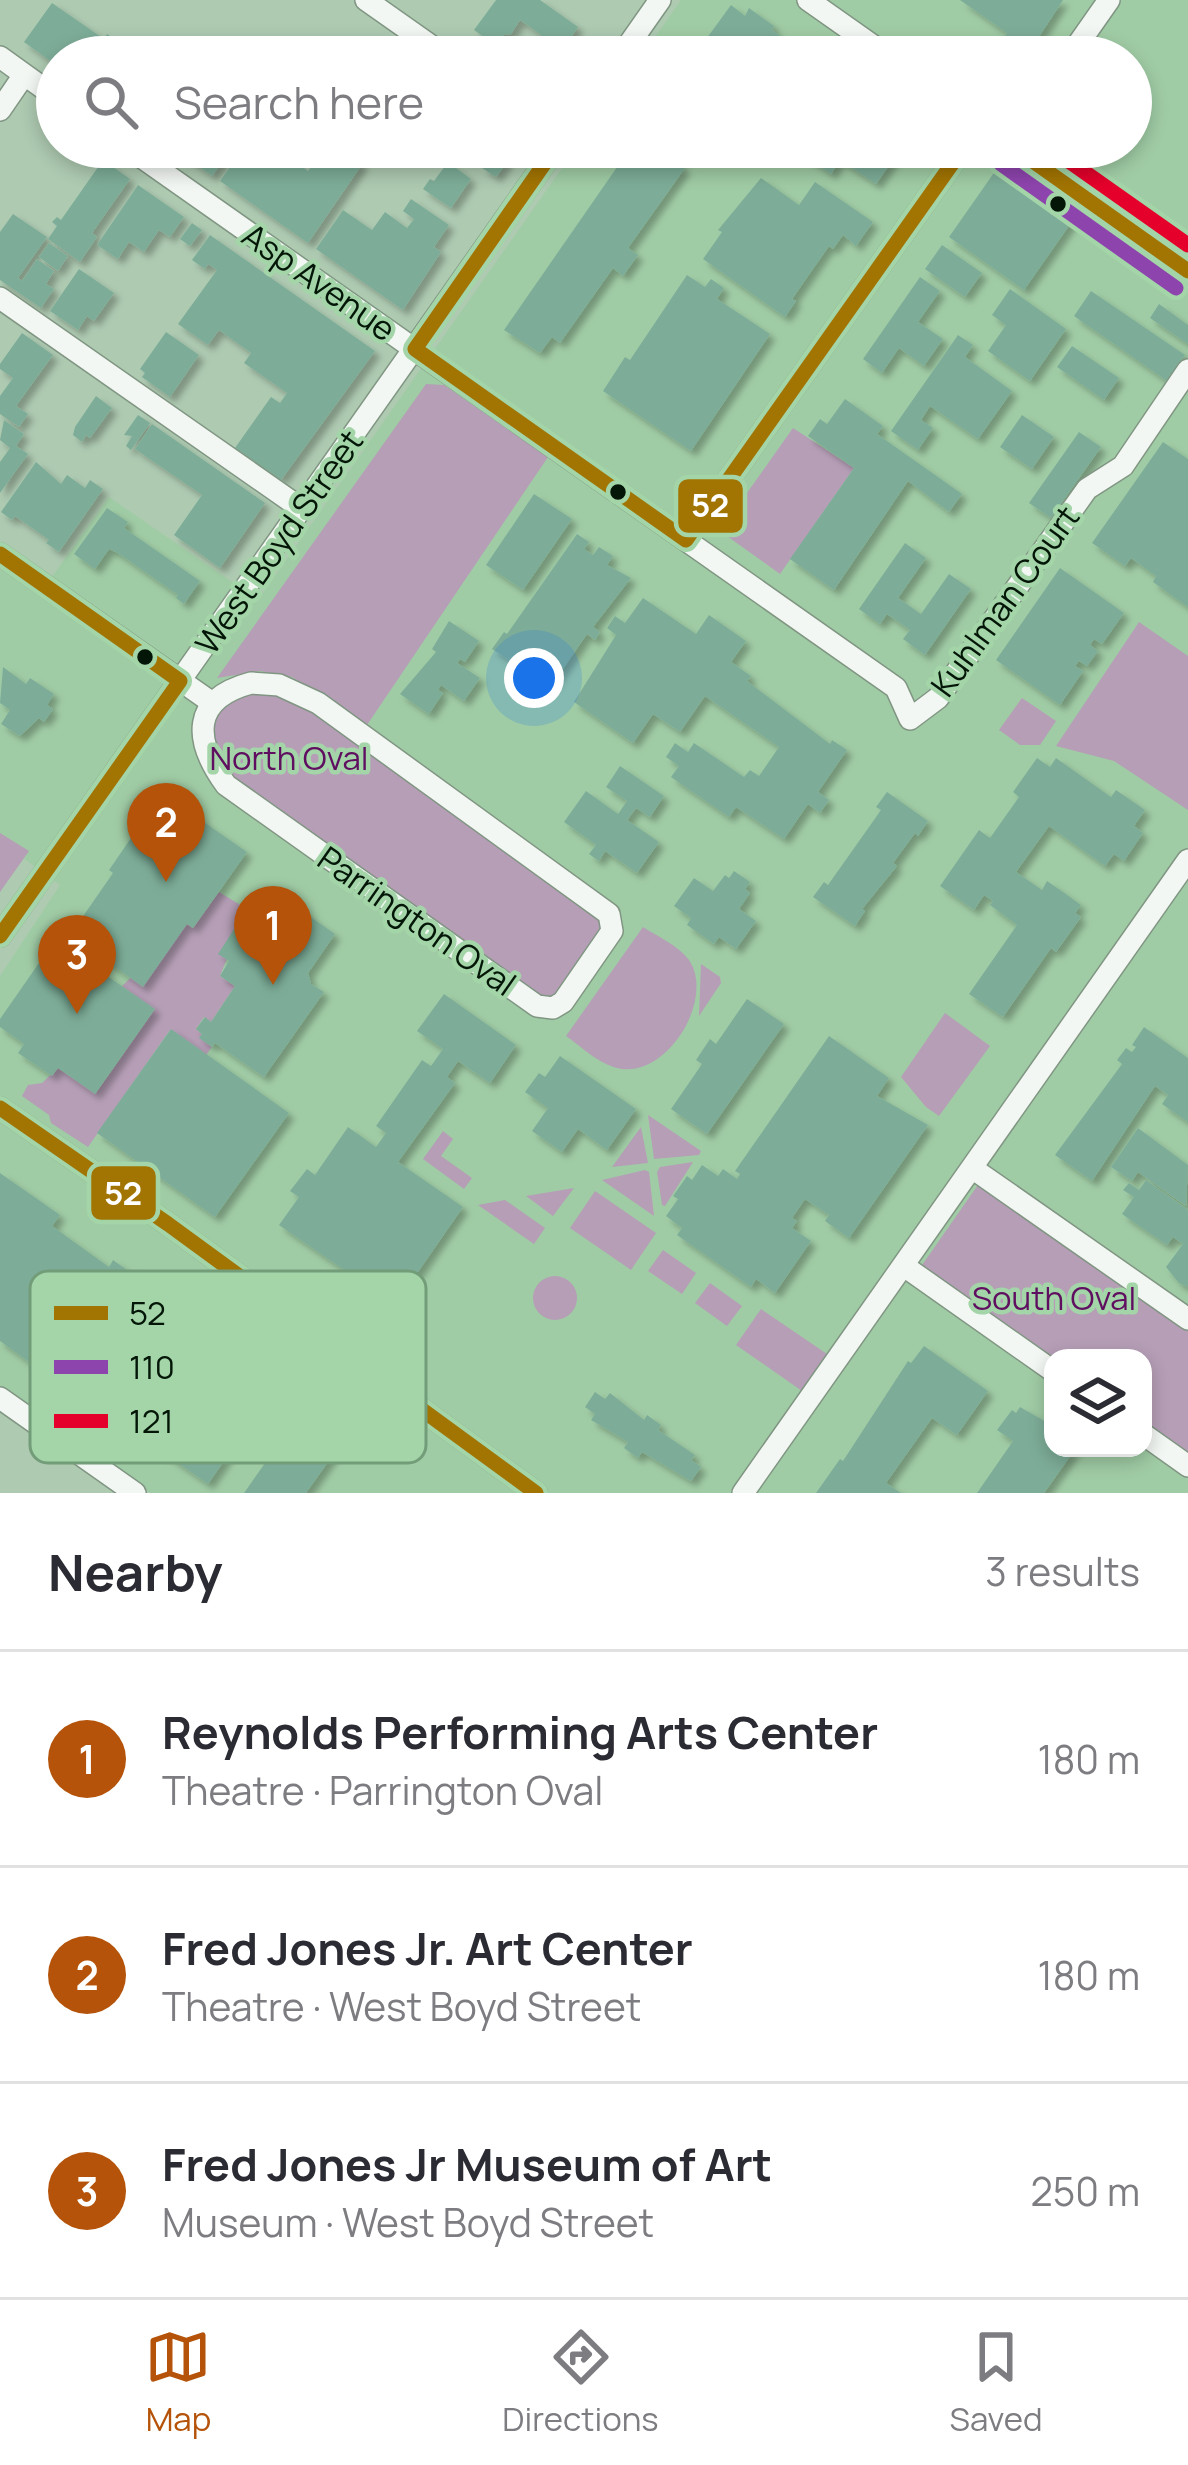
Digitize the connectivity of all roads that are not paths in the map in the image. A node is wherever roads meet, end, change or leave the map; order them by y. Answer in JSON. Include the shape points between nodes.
{"nodes":[{"id":1,"x":366,"y":0,"type":"edge"},
{"id":2,"x":660,"y":0,"type":"edge"},
{"id":3,"x":808,"y":0,"type":"edge"},
{"id":4,"x":1109,"y":0,"type":"edge"},
{"id":5,"x":417,"y":36,"type":"edge"},
{"id":6,"x":635,"y":36,"type":"edge"},
{"id":7,"x":859,"y":36,"type":"edge"},
{"id":8,"x":1084,"y":36,"type":"edge"},
{"id":9,"x":0,"y":57,"type":"edge"},
{"id":10,"x":24,"y":75,"type":"junction"},
{"id":11,"x":36,"y":83,"type":"edge"},
{"id":12,"x":0,"y":110,"type":"edge"},
{"id":13,"x":157,"y":168,"type":"edge"},
{"id":14,"x":541,"y":168,"type":"edge"},
{"id":15,"x":949,"y":168,"type":"edge"},
{"id":16,"x":1043,"y":168,"type":"edge"},
{"id":17,"x":1188,"y":271,"type":"edge"},
{"id":18,"x":0,"y":298,"type":"edge"},
{"id":19,"x":416,"y":349,"type":"junction"},
{"id":20,"x":1188,"y":370,"type":"edge"},
{"id":21,"x":302,"y":509,"type":"junction"},
{"id":22,"x":686,"y":540,"type":"junction"},
{"id":23,"x":0,"y":554,"type":"edge"},
{"id":24,"x":180,"y":681,"type":"junction"},
{"id":25,"x":211,"y":702,"type":"junction"},
{"id":26,"x":910,"y":719,"type":"joint"},
{"id":27,"x":1188,"y":860,"type":"edge"},
{"id":28,"x":0,"y":936,"type":"edge"},
{"id":29,"x":0,"y":1108,"type":"edge"},
{"id":30,"x":972,"y":1168,"type":"junction"},
{"id":31,"x":904,"y":1266,"type":"junction"},
{"id":32,"x":232,"y":1271,"type":"edge"},
{"id":33,"x":1188,"y":1319,"type":"edge"},
{"id":34,"x":1044,"y":1365,"type":"edge"},
{"id":35,"x":0,"y":1398,"type":"edge"},
{"id":36,"x":426,"y":1413,"type":"edge"},
{"id":37,"x":30,"y":1419,"type":"edge"},
{"id":38,"x":1152,"y":1440,"type":"edge"},
{"id":39,"x":92,"y":1463,"type":"edge"},
{"id":40,"x":1188,"y":1466,"type":"edge"},
{"id":41,"x":135,"y":1493,"type":"edge"},
{"id":42,"x":536,"y":1493,"type":"edge"},
{"id":43,"x":743,"y":1493,"type":"edge"}],
"edges":[{"from":1,"to":5,"type":"street"},
{"from":2,"to":6,"type":"street"},
{"from":3,"to":7,"type":"street"},
{"from":4,"to":8,"type":"street"},
{"from":9,"to":10,"type":"street"},
{"from":10,"to":11,"type":"street"},
{"from":10,"to":12,"type":"street"},
{"from":13,"to":19,"type":"street","name":"Asp Avenue"},
{"from":14,"to":19,"type":"street","name":"West Boyd Street"},
{"from":15,"to":22,"type":"street"},
{"from":16,"to":17,"type":"street"},
{"from":18,"to":21,"type":"street"},
{"from":19,"to":21,"type":"street","name":"West Boyd Street"},
{"from":19,"to":22,"type":"street","name":"Asp Avenue"},
{"from":20,"to":26,"type":"street","name":"Kuhlman Court","via":[[1123,466],[1087,489],[938,698]]},
{"from":21,"to":24,"type":"street","name":"West Boyd Street"},
{"from":22,"to":26,"type":"street","name":"Asp Avenue","via":[[896,688]]},
{"from":23,"to":24,"type":"street"},
{"from":24,"to":25,"type":"street"},
{"from":24,"to":28,"type":"street","name":"West Boyd Street"},
{"from":25,"to":25,"type":"street","name":"Parrington Oval","via":[[208,753],[235,794],[537,1006],[563,1002],[612,931],[603,908],[302,694],[251,683]]},
{"from":27,"to":30,"type":"street"},
{"from":29,"to":32,"type":"street"},
{"from":30,"to":31,"type":"street"},
{"from":30,"to":33,"type":"street"},
{"from":31,"to":34,"type":"street"},
{"from":31,"to":43,"type":"street"},
{"from":35,"to":37,"type":"street"},
{"from":36,"to":42,"type":"street"},
{"from":38,"to":40,"type":"street"},
{"from":39,"to":41,"type":"street"}]}
